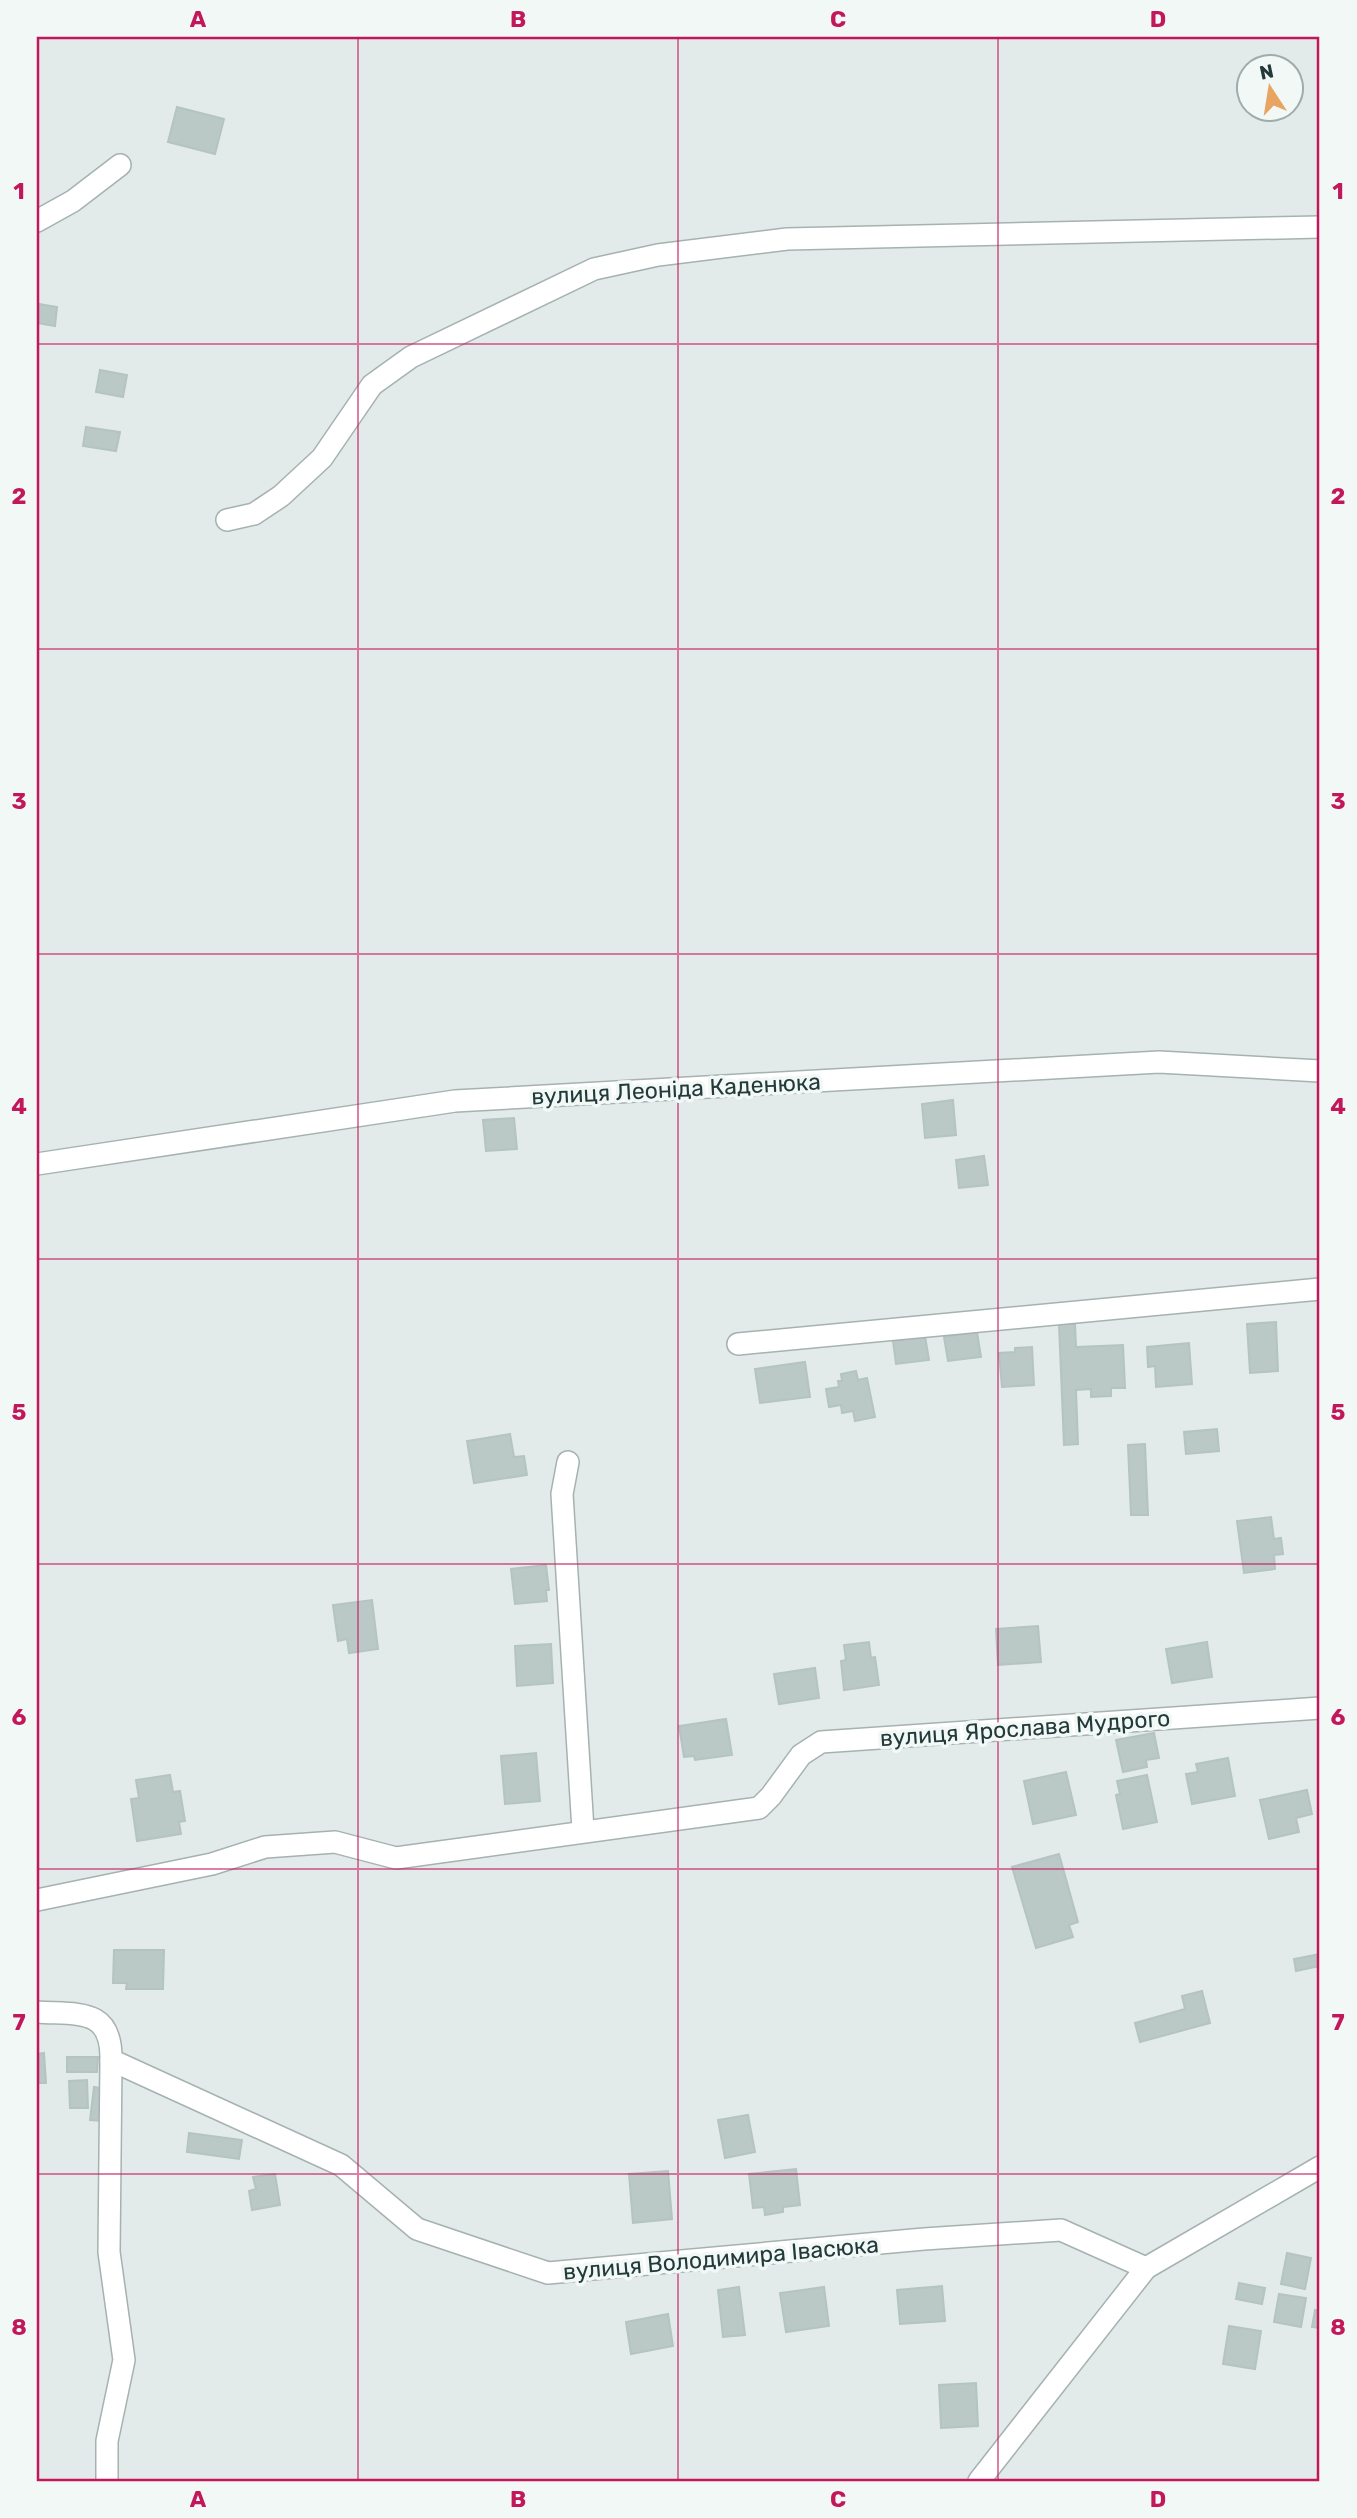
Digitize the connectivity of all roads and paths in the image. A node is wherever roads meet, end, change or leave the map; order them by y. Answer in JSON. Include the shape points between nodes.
{"nodes":[{"id":1,"x":120,"y":165,"type":"dead end"},
{"id":2,"x":37,"y":221,"type":"edge"},
{"id":3,"x":1320,"y":228,"type":"edge"},
{"id":4,"x":227,"y":520,"type":"dead end"},
{"id":5,"x":1320,"y":1071,"type":"edge"},
{"id":6,"x":37,"y":1164,"type":"edge"},
{"id":7,"x":1320,"y":1289,"type":"edge"},
{"id":8,"x":738,"y":1344,"type":"dead end"},
{"id":9,"x":568,"y":1462,"type":"dead end"},
{"id":10,"x":1320,"y":1708,"type":"edge"},
{"id":11,"x":583,"y":1830,"type":"junction"},
{"id":12,"x":37,"y":1900,"type":"edge"},
{"id":13,"x":37,"y":2012,"type":"edge"},
{"id":14,"x":111,"y":2060,"type":"junction"},
{"id":15,"x":1320,"y":2168,"type":"edge"},
{"id":16,"x":1146,"y":2268,"type":"junction"},
{"id":17,"x":107,"y":2481,"type":"edge"},
{"id":18,"x":979,"y":2481,"type":"edge"}],
"edges":[{"from":1,"to":2,"type":"street","via":[[73,201]]},
{"from":3,"to":4,"type":"street","via":[[787,239],[658,255],[594,269],[411,356],[372,385],[323,458],[281,496],[254,514]]},
{"from":5,"to":6,"type":"street","name":"вулиця Леоніда Каденюка","via":[[1159,1062],[454,1101]]},
{"from":7,"to":8,"type":"street"},
{"from":9,"to":11,"type":"street","via":[[562,1494]]},
{"from":10,"to":11,"type":"street","name":"вулиця Ярослава Мудрого","via":[[821,1742],[801,1755],[759,1808]]},
{"from":11,"to":12,"type":"street","via":[[396,1858],[335,1842],[265,1847],[212,1864]]},
{"from":13,"to":14,"type":"street","via":[[91,2016],[104,2025],[111,2040]]},
{"from":14,"to":16,"type":"street","name":"вулиця Володимира Івасюка","via":[[341,2165],[417,2229],[548,2273],[1061,2230]]},
{"from":14,"to":17,"type":"street","via":[[109,2252],[124,2360],[107,2441]]},
{"from":15,"to":16,"type":"street"},
{"from":16,"to":18,"type":"street"}]}
